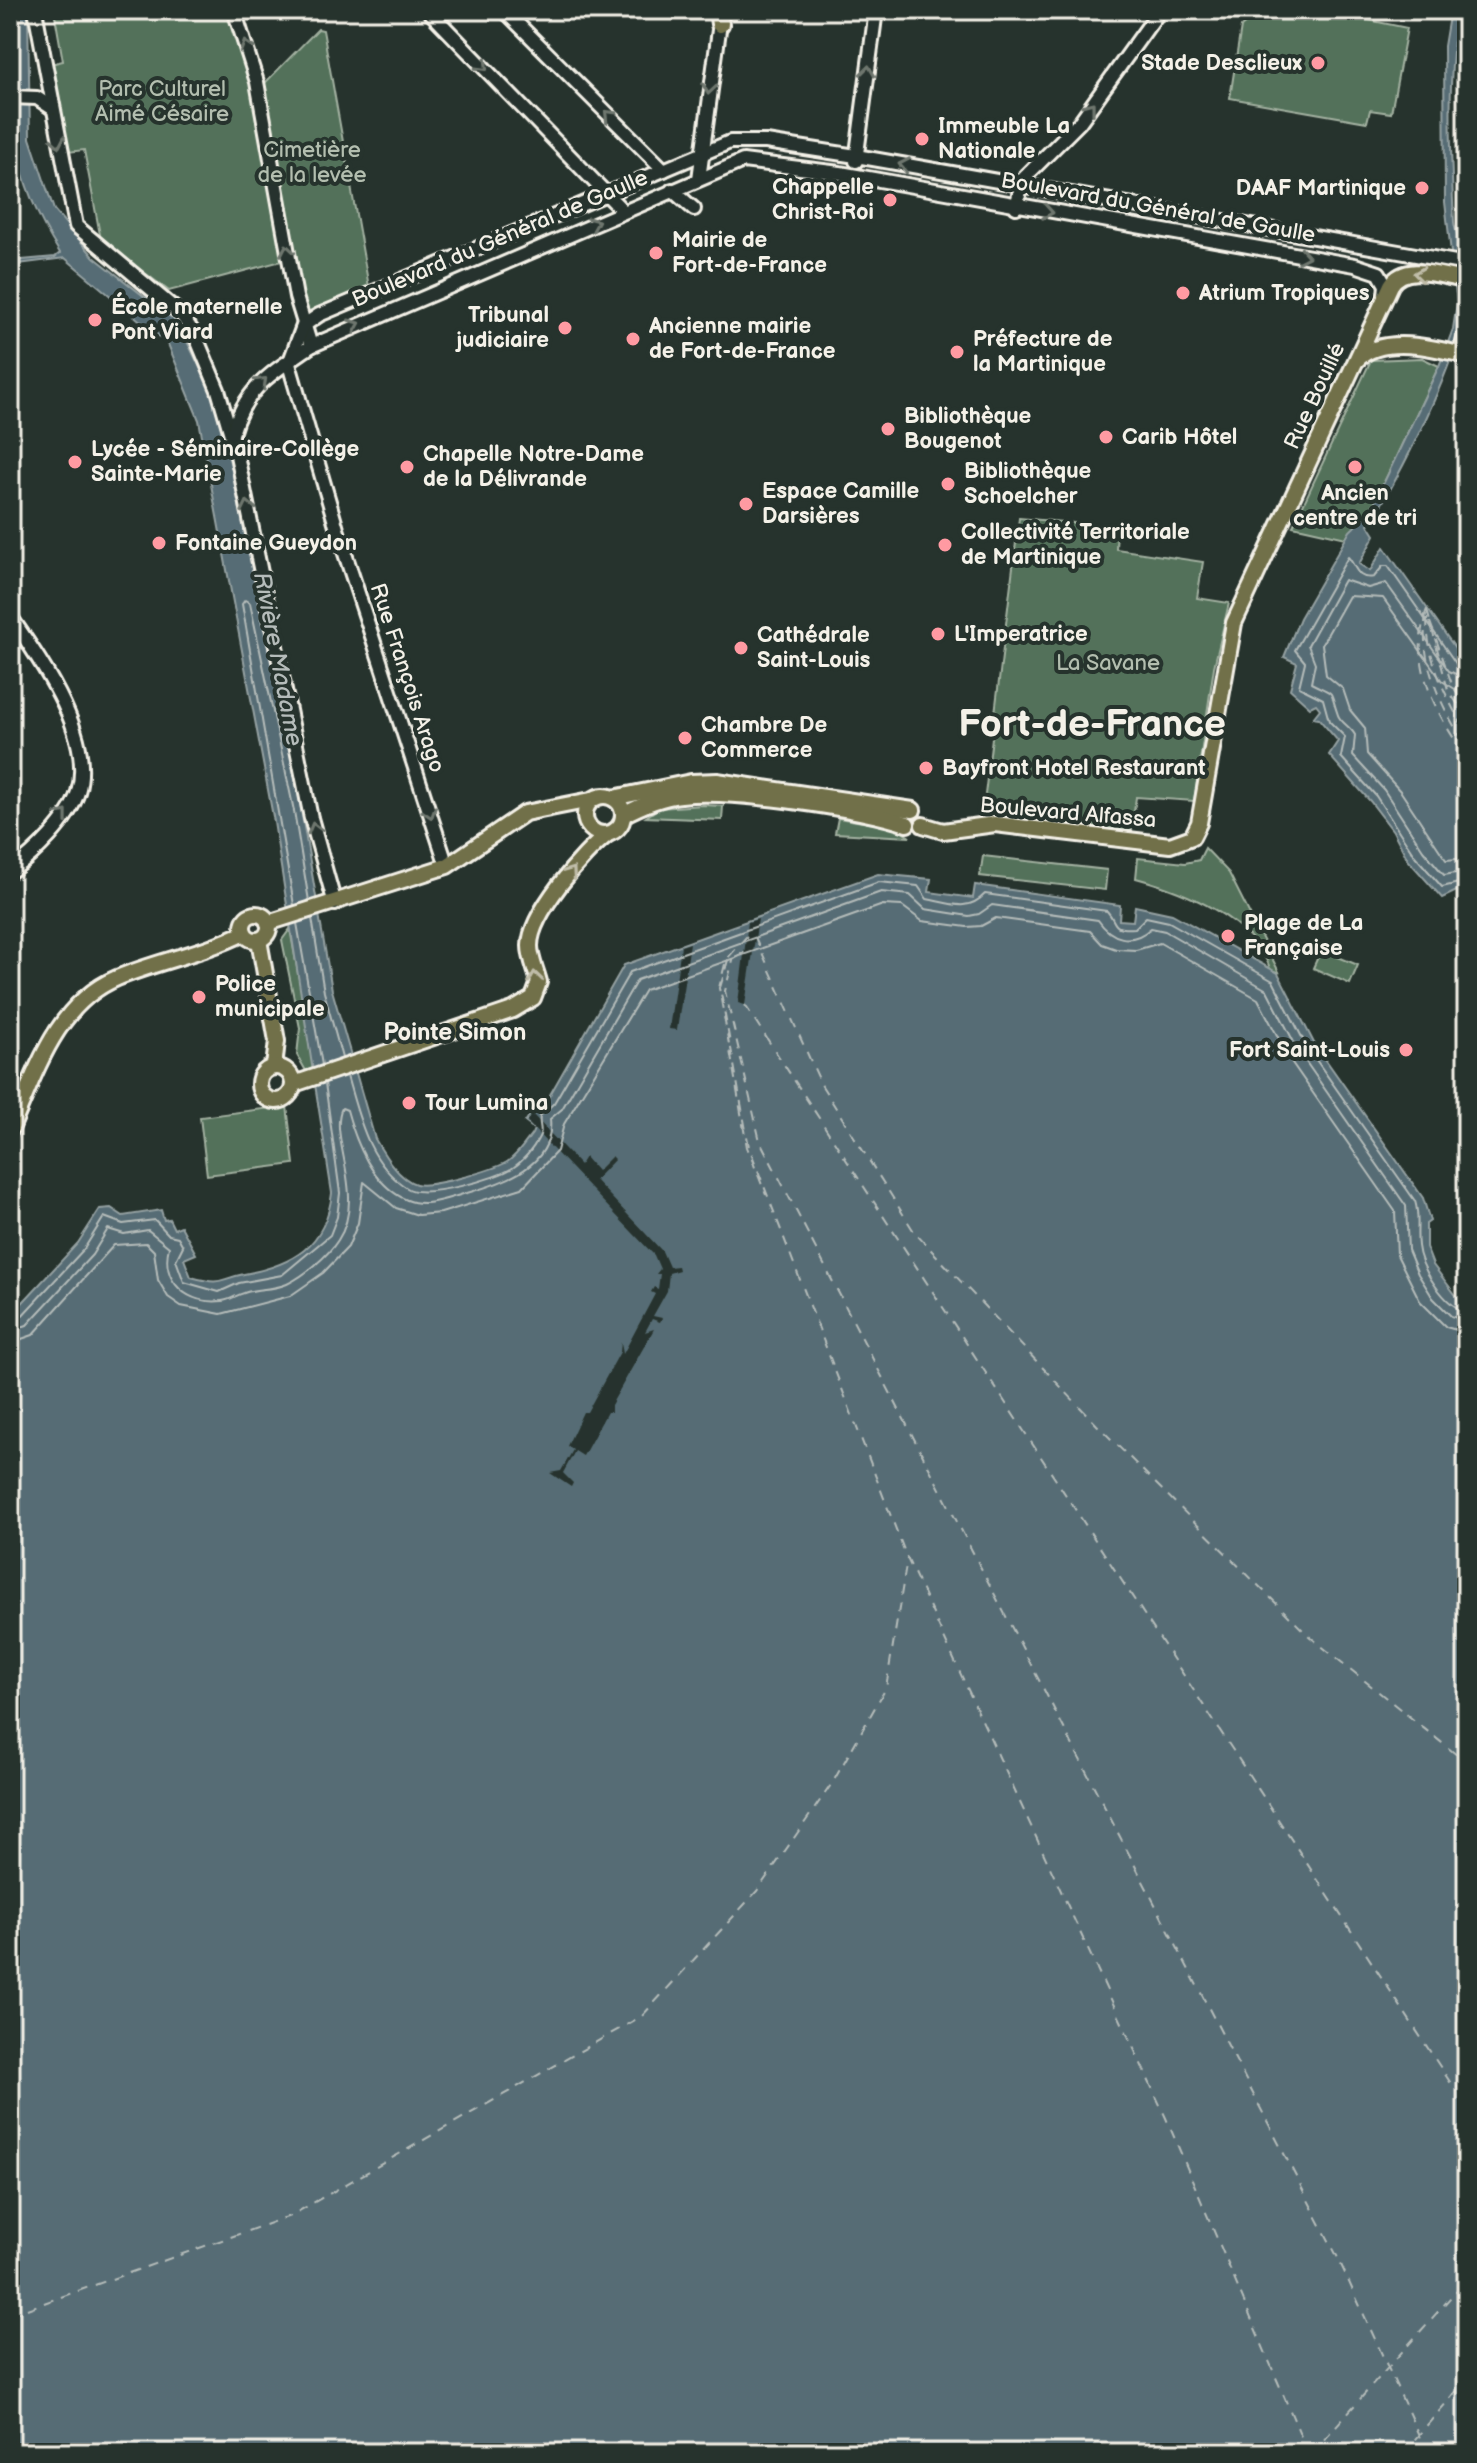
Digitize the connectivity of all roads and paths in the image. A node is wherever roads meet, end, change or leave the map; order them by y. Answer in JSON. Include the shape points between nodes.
{"nodes":[{"id":1,"x":35,"y":10,"type":"edge"},
{"id":2,"x":234,"y":10,"type":"edge"},
{"id":3,"x":428,"y":10,"type":"edge"},
{"id":4,"x":504,"y":10,"type":"edge"},
{"id":5,"x":876,"y":10,"type":"edge"},
{"id":6,"x":1160,"y":10,"type":"edge"},
{"id":7,"x":720,"y":15,"type":"edge"},
{"id":8,"x":48,"y":89,"type":"junction"},
{"id":9,"x":10,"y":97,"type":"edge"},
{"id":10,"x":37,"y":98,"type":"junction"},
{"id":11,"x":52,"y":108,"type":"junction"},
{"id":12,"x":700,"y":154,"type":"junction"},
{"id":13,"x":856,"y":156,"type":"junction"},
{"id":14,"x":682,"y":162,"type":"junction"},
{"id":15,"x":664,"y":170,"type":"junction"},
{"id":16,"x":853,"y":176,"type":"junction"},
{"id":17,"x":693,"y":181,"type":"junction"},
{"id":18,"x":1019,"y":184,"type":"junction"},
{"id":19,"x":672,"y":190,"type":"junction"},
{"id":20,"x":944,"y":192,"type":"junction"},
{"id":21,"x":607,"y":194,"type":"junction"},
{"id":22,"x":1016,"y":207,"type":"junction"},
{"id":23,"x":694,"y":209,"type":"dead end"},
{"id":24,"x":623,"y":211,"type":"junction"},
{"id":25,"x":449,"y":259,"type":"junction"},
{"id":26,"x":1461,"y":263,"type":"edge"},
{"id":27,"x":1464,"y":275,"type":"edge"},
{"id":28,"x":458,"y":281,"type":"junction"},
{"id":29,"x":1385,"y":298,"type":"junction"},
{"id":30,"x":1374,"y":321,"type":"junction"},
{"id":31,"x":303,"y":326,"type":"junction"},
{"id":32,"x":1467,"y":331,"type":"edge"},
{"id":33,"x":311,"y":346,"type":"junction"},
{"id":34,"x":1395,"y":346,"type":"junction"},
{"id":35,"x":1464,"y":355,"type":"edge"},
{"id":36,"x":1355,"y":362,"type":"junction"},
{"id":37,"x":289,"y":364,"type":"junction"},
{"id":38,"x":218,"y":390,"type":"junction"},
{"id":39,"x":240,"y":406,"type":"junction"},
{"id":40,"x":232,"y":434,"type":"junction"},
{"id":41,"x":10,"y":616,"type":"edge"},
{"id":42,"x":613,"y":798,"type":"junction"},
{"id":43,"x":591,"y":800,"type":"junction"},
{"id":44,"x":623,"y":815,"type":"junction"},
{"id":45,"x":910,"y":817,"type":"junction"},
{"id":46,"x":1199,"y":823,"type":"joint"},
{"id":47,"x":608,"y":834,"type":"junction"},
{"id":48,"x":447,"y":866,"type":"junction"},
{"id":49,"x":10,"y":872,"type":"edge"},
{"id":50,"x":329,"y":905,"type":"junction"},
{"id":51,"x":268,"y":923,"type":"junction"},
{"id":52,"x":244,"y":933,"type":"junction"},
{"id":53,"x":259,"y":940,"type":"junction"},
{"id":54,"x":274,"y":1067,"type":"junction"},
{"id":55,"x":294,"y":1084,"type":"junction"},
{"id":56,"x":10,"y":1131,"type":"edge"}],
"edges":[{"from":1,"to":8,"type":"main road"},
{"from":31,"to":2,"type":"main road","one_way":true,"via":[[257,82]]},
{"from":3,"to":21,"type":"main road","one_way":true},
{"from":15,"to":4,"type":"main road","one_way":true},
{"from":13,"to":5,"type":"main road","one_way":true},
{"from":18,"to":6,"type":"main road","one_way":true,"via":[[1079,123]]},
{"from":7,"to":12,"type":"main road","one_way":true},
{"from":8,"to":10,"type":"main road"},
{"from":8,"to":11,"type":"main road"},
{"from":9,"to":10,"type":"main road"},
{"from":10,"to":11,"type":"main road"},
{"from":11,"to":38,"type":"main road","one_way":true,"via":[[76,226],[181,314]]},
{"from":12,"to":13,"type":"main road","name":"Boulevard du Général de Gaulle","via":[[730,142],[755,141]]},
{"from":12,"to":14,"type":"main road","name":"Boulevard du Général de Gaulle"},
{"from":12,"to":17,"type":"main road"},
{"from":13,"to":16,"type":"main road"},
{"from":18,"to":13,"type":"main road","name":"Boulevard du Général de Gaulle","one_way":true},
{"from":14,"to":15,"type":"main road","name":"Boulevard du Général de Gaulle"},
{"from":14,"to":17,"type":"main road"},
{"from":15,"to":21,"type":"main road","name":"Boulevard du Général de Gaulle"},
{"from":16,"to":17,"type":"main road","name":"Boulevard du Général de Gaulle","via":[[743,161]]},
{"from":16,"to":20,"type":"main road","name":"Boulevard du Général de Gaulle"},
{"from":17,"to":19,"type":"main road","name":"Boulevard du Général de Gaulle"},
{"from":18,"to":20,"type":"main road","via":[[997,195]]},
{"from":18,"to":22,"type":"main road"},
{"from":18,"to":26,"type":"main road","name":"Boulevard du Général de Gaulle"},
{"from":19,"to":23,"type":"main road"},
{"from":19,"to":24,"type":"main road","name":"Boulevard du Général de Gaulle"},
{"from":20,"to":22,"type":"main road","name":"Boulevard du Général de Gaulle"},
{"from":21,"to":24,"type":"main road"},
{"from":21,"to":25,"type":"main road","name":"Boulevard du Général de Gaulle"},
{"from":22,"to":29,"type":"main road","name":"Boulevard du Général de Gaulle","one_way":true,"via":[[1355,265],[1380,274]]},
{"from":28,"to":24,"type":"main road","name":"Boulevard du Général de Gaulle","one_way":true},
{"from":25,"to":28,"type":"main road"},
{"from":25,"to":31,"type":"main road","name":"Boulevard du Général de Gaulle"},
{"from":26,"to":27,"type":"main road"},
{"from":27,"to":29,"type":"main road","one_way":true,"via":[[1407,272],[1394,280]]},
{"from":33,"to":28,"type":"main road","name":"Boulevard du Général de Gaulle","one_way":true},
{"from":29,"to":30,"type":"main road","name":"Rue Bouillé"},
{"from":30,"to":34,"type":"main road","via":[[1378,336]]},
{"from":30,"to":36,"type":"main road","name":"Rue Bouillé"},
{"from":31,"to":33,"type":"main road"},
{"from":31,"to":37,"type":"main road"},
{"from":32,"to":35,"type":"main road"},
{"from":33,"to":37,"type":"main road","name":"Boulevard du Général de Gaulle"},
{"from":34,"to":35,"type":"main road"},
{"from":34,"to":36,"type":"main road","via":[[1371,349]]},
{"from":36,"to":46,"type":"main road","name":"Rue Bouillé","via":[[1234,623]]},
{"from":39,"to":37,"type":"main road","name":"Boulevard du Général de Gaulle","one_way":true,"via":[[267,375]]},
{"from":37,"to":48,"type":"main road","name":"Rue François Arago","one_way":true},
{"from":38,"to":39,"type":"main road","via":[[231,408]]},
{"from":38,"to":40,"type":"main road"},
{"from":39,"to":40,"type":"main road"},
{"from":50,"to":40,"type":"main road","one_way":true},
{"from":49,"to":41,"type":"main road","one_way":true,"via":[[71,805],[80,770],[67,713]]},
{"from":42,"to":43,"type":"main road"},
{"from":42,"to":44,"type":"main road"},
{"from":42,"to":45,"type":"main road","via":[[717,781]]},
{"from":43,"to":47,"type":"main road","via":[[584,811],[586,823],[597,833]]},
{"from":43,"to":48,"type":"main road","via":[[525,813]]},
{"from":44,"to":45,"type":"main road","via":[[664,798],[712,793]]},
{"from":44,"to":47,"type":"main road","via":[[619,827]]},
{"from":45,"to":46,"type":"main road","name":"Boulevard Alfassa","via":[[915,829],[995,824],[1174,845],[1192,837]]},
{"from":55,"to":47,"type":"main road","one_way":true,"via":[[528,1003],[539,982],[530,950],[533,932],[576,864]]},
{"from":48,"to":50,"type":"main road"},
{"from":50,"to":51,"type":"main road"},
{"from":51,"to":52,"type":"main road","via":[[262,915],[251,915],[244,921]]},
{"from":51,"to":53,"type":"main road"},
{"from":52,"to":53,"type":"main road"},
{"from":52,"to":56,"type":"main road","via":[[116,979],[87,996],[55,1034]]},
{"from":53,"to":54,"type":"main road","via":[[277,1041]]},
{"from":54,"to":55,"type":"main road","via":[[286,1069]]},
{"from":54,"to":55,"type":"main road","via":[[261,1077],[265,1097],[281,1100]]}]}
